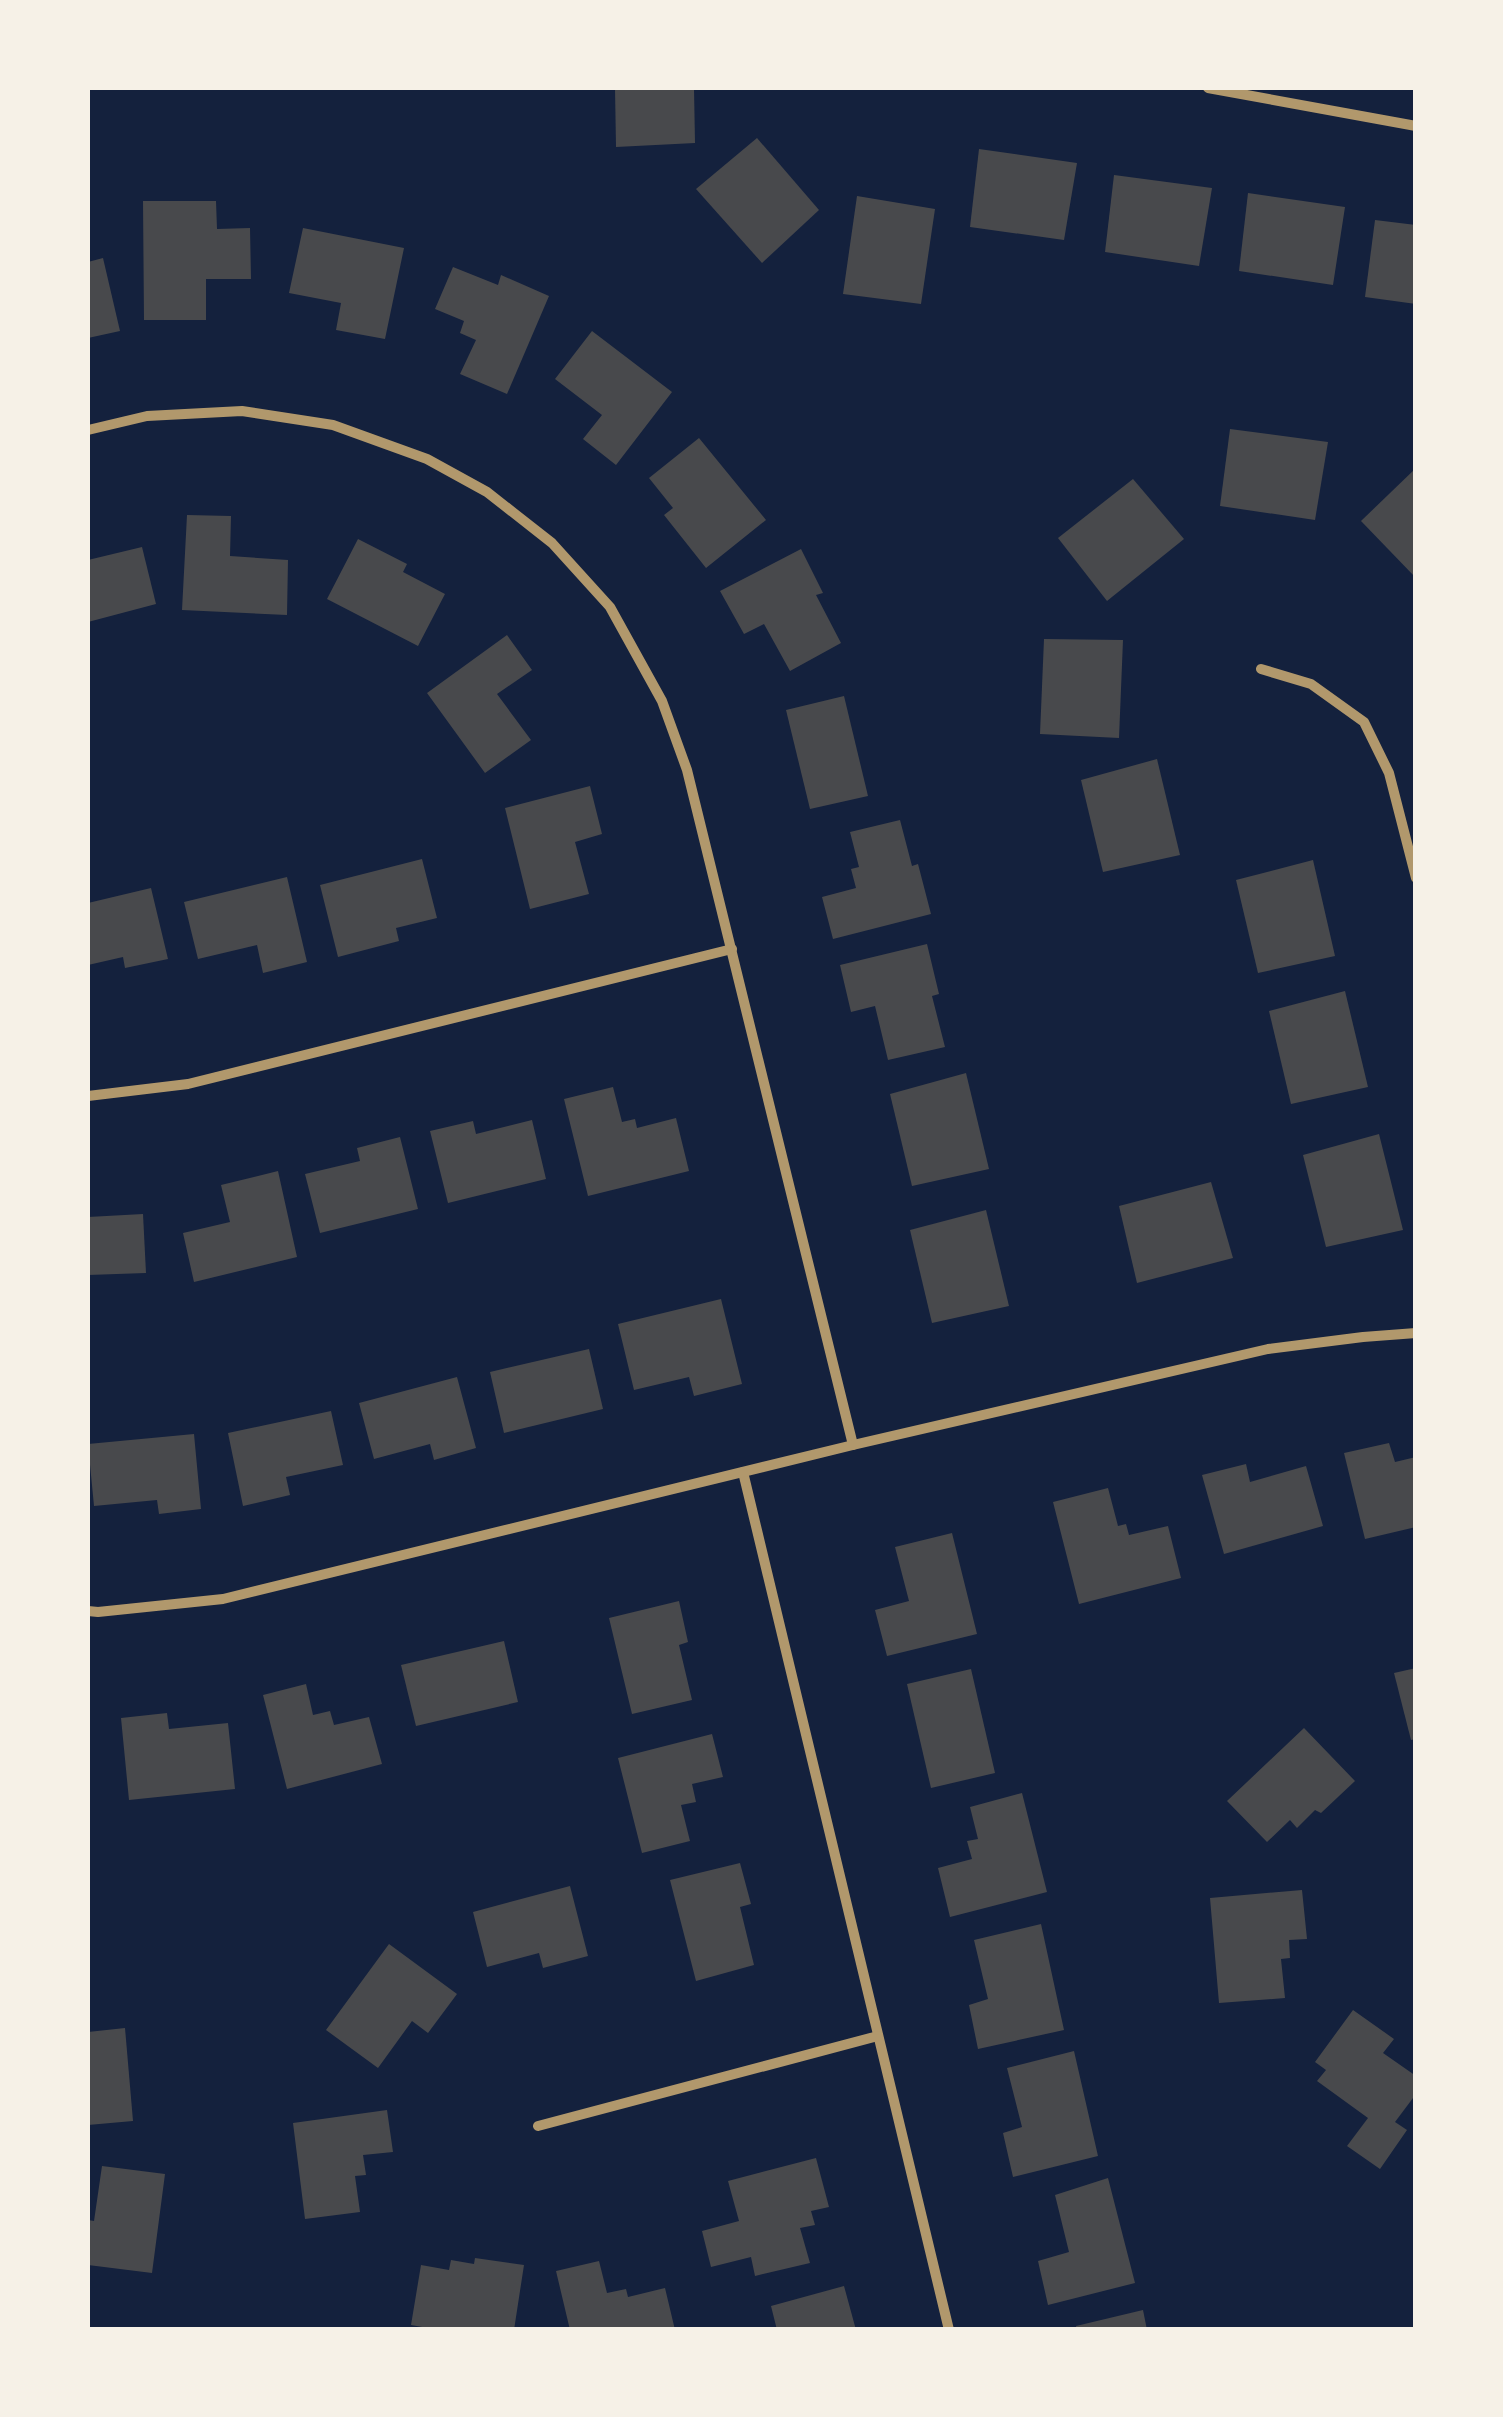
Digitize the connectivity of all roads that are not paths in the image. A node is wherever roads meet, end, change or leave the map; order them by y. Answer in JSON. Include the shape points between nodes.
{"nodes":[{"id":1,"x":1208,"y":88,"type":"edge"},
{"id":2,"x":1416,"y":126,"type":"edge"},
{"id":3,"x":88,"y":430,"type":"edge"},
{"id":4,"x":1260,"y":670,"type":"dead end"},
{"id":5,"x":1416,"y":878,"type":"edge"},
{"id":6,"x":732,"y":950,"type":"junction"},
{"id":7,"x":88,"y":1096,"type":"edge"},
{"id":8,"x":1416,"y":1333,"type":"edge"},
{"id":9,"x":853,"y":1444,"type":"junction"},
{"id":10,"x":742,"y":1472,"type":"junction"},
{"id":11,"x":88,"y":1611,"type":"edge"},
{"id":12,"x":878,"y":2036,"type":"junction"},
{"id":13,"x":538,"y":2126,"type":"dead end"},
{"id":14,"x":949,"y":2330,"type":"edge"}],
"edges":[{"from":1,"to":2,"type":"street"},
{"from":3,"to":6,"type":"street","via":[[147,416],[242,411],[332,425],[427,459],[487,492],[552,543],[610,607],[662,701],[688,770]]},
{"from":4,"to":5,"type":"street","via":[[1312,684],[1364,722],[1389,773]]},
{"from":6,"to":7,"type":"street","via":[[188,1084]]},
{"from":6,"to":9,"type":"street"},
{"from":8,"to":9,"type":"street","via":[[1268,1350]]},
{"from":9,"to":10,"type":"street"},
{"from":10,"to":11,"type":"street","via":[[223,1599]]},
{"from":10,"to":12,"type":"street"},
{"from":12,"to":13,"type":"street"},
{"from":12,"to":14,"type":"street"}]}
